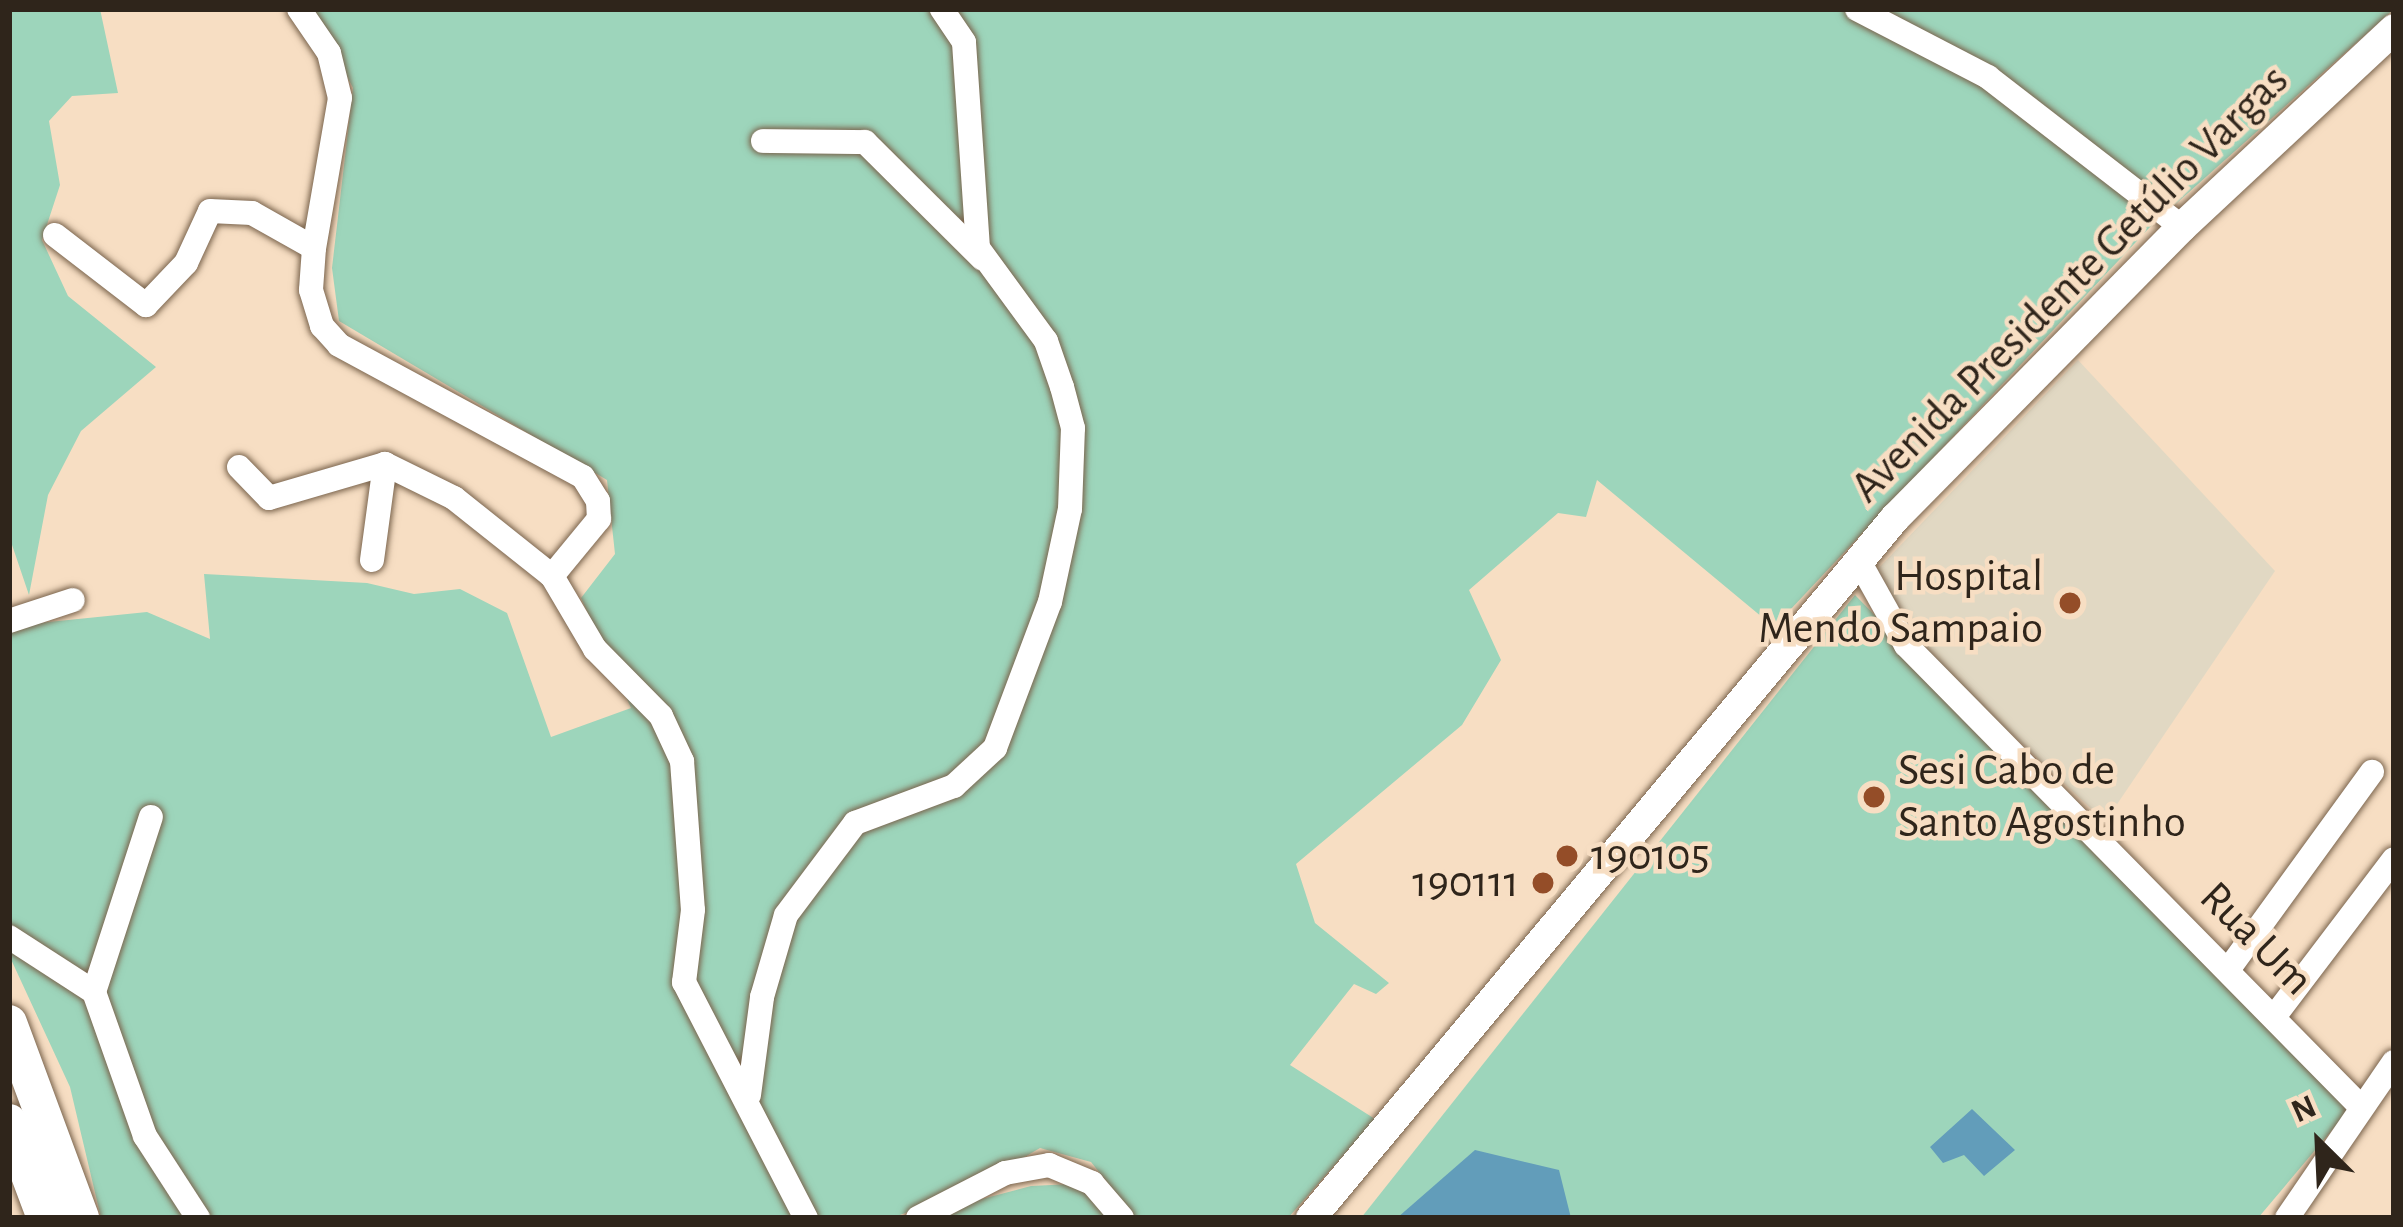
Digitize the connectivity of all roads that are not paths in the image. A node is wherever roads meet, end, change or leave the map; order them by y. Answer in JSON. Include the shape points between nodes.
{"nodes":[{"id":1,"x":299,"y":9,"type":"edge"},
{"id":2,"x":942,"y":9,"type":"edge"},
{"id":3,"x":1856,"y":9,"type":"edge"},
{"id":4,"x":2394,"y":29,"type":"edge"},
{"id":5,"x":763,"y":142,"type":"dead end"},
{"id":6,"x":2182,"y":226,"type":"junction"},
{"id":7,"x":55,"y":235,"type":"dead end"},
{"id":8,"x":314,"y":248,"type":"junction"},
{"id":9,"x":984,"y":259,"type":"junction"},
{"id":10,"x":386,"y":464,"type":"junction"},
{"id":11,"x":239,"y":467,"type":"dead end"},
{"id":12,"x":372,"y":560,"type":"dead end"},
{"id":13,"x":1859,"y":561,"type":"junction"},
{"id":14,"x":552,"y":576,"type":"junction"},
{"id":15,"x":73,"y":600,"type":"dead end"},
{"id":16,"x":9,"y":621,"type":"edge"},
{"id":17,"x":2372,"y":772,"type":"dead end"},
{"id":18,"x":151,"y":817,"type":"dead end"},
{"id":19,"x":2394,"y":860,"type":"edge"},
{"id":20,"x":9,"y":937,"type":"edge"},
{"id":21,"x":2228,"y":970,"type":"junction"},
{"id":22,"x":94,"y":992,"type":"junction"},
{"id":23,"x":2274,"y":1017,"type":"junction"},
{"id":24,"x":9,"y":1023,"type":"edge"},
{"id":25,"x":2394,"y":1061,"type":"edge"},
{"id":26,"x":749,"y":1095,"type":"junction"},
{"id":27,"x":2360,"y":1106,"type":"junction"},
{"id":28,"x":9,"y":1122,"type":"edge"},
{"id":29,"x":2292,"y":1209,"type":"edge"},
{"id":30,"x":45,"y":1218,"type":"edge"},
{"id":31,"x":81,"y":1218,"type":"edge"},
{"id":32,"x":198,"y":1218,"type":"edge"},
{"id":33,"x":806,"y":1218,"type":"edge"},
{"id":34,"x":918,"y":1218,"type":"edge"},
{"id":35,"x":1122,"y":1218,"type":"edge"},
{"id":36,"x":1311,"y":1218,"type":"edge"}],
"edges":[{"from":1,"to":8,"type":"street","via":[[328,53],[340,98]]},
{"from":2,"to":9,"type":"street","via":[[964,42],[974,222]]},
{"from":3,"to":6,"type":"street","via":[[1988,77]]},
{"from":4,"to":6,"type":"main road","name":"Avenida Presidente Getúlio Vargas"},
{"from":5,"to":9,"type":"street","via":[[865,142]]},
{"from":6,"to":13,"type":"main road","name":"Avenida Presidente Getúlio Vargas"},
{"from":7,"to":8,"type":"street","via":[[146,305],[186,263],[209,211],[252,213]]},
{"from":8,"to":14,"type":"street","via":[[311,290],[332,340],[588,483],[598,519]]},
{"from":9,"to":26,"type":"street","via":[[1046,341],[1072,428],[1074,481],[1050,602],[1009,726],[977,771],[855,823],[786,915],[762,997]]},
{"from":10,"to":11,"type":"street","via":[[268,498]]},
{"from":10,"to":12,"type":"street"},
{"from":10,"to":14,"type":"street","via":[[454,498]]},
{"from":13,"to":21,"type":"street","name":"Rua Um","via":[[1906,645]]},
{"from":13,"to":36,"type":"main road","name":"Avenida Presidente Getúlio Vargas"},
{"from":14,"to":26,"type":"street","via":[[596,649],[662,716],[677,745],[693,910],[684,982]]},
{"from":15,"to":16,"type":"street"},
{"from":17,"to":21,"type":"street"},
{"from":18,"to":22,"type":"street"},
{"from":19,"to":23,"type":"street"},
{"from":20,"to":22,"type":"street"},
{"from":21,"to":23,"type":"street","name":"Rua Um"},
{"from":22,"to":32,"type":"street","via":[[145,1136]]},
{"from":23,"to":27,"type":"street","name":"Rua Um"},
{"from":24,"to":31,"type":"highway"},
{"from":25,"to":27,"type":"street"},
{"from":26,"to":33,"type":"street"},
{"from":27,"to":29,"type":"street"},
{"from":28,"to":30,"type":"highway"},
{"from":34,"to":35,"type":"street","via":[[1005,1173],[1049,1165],[1093,1183]]}]}
